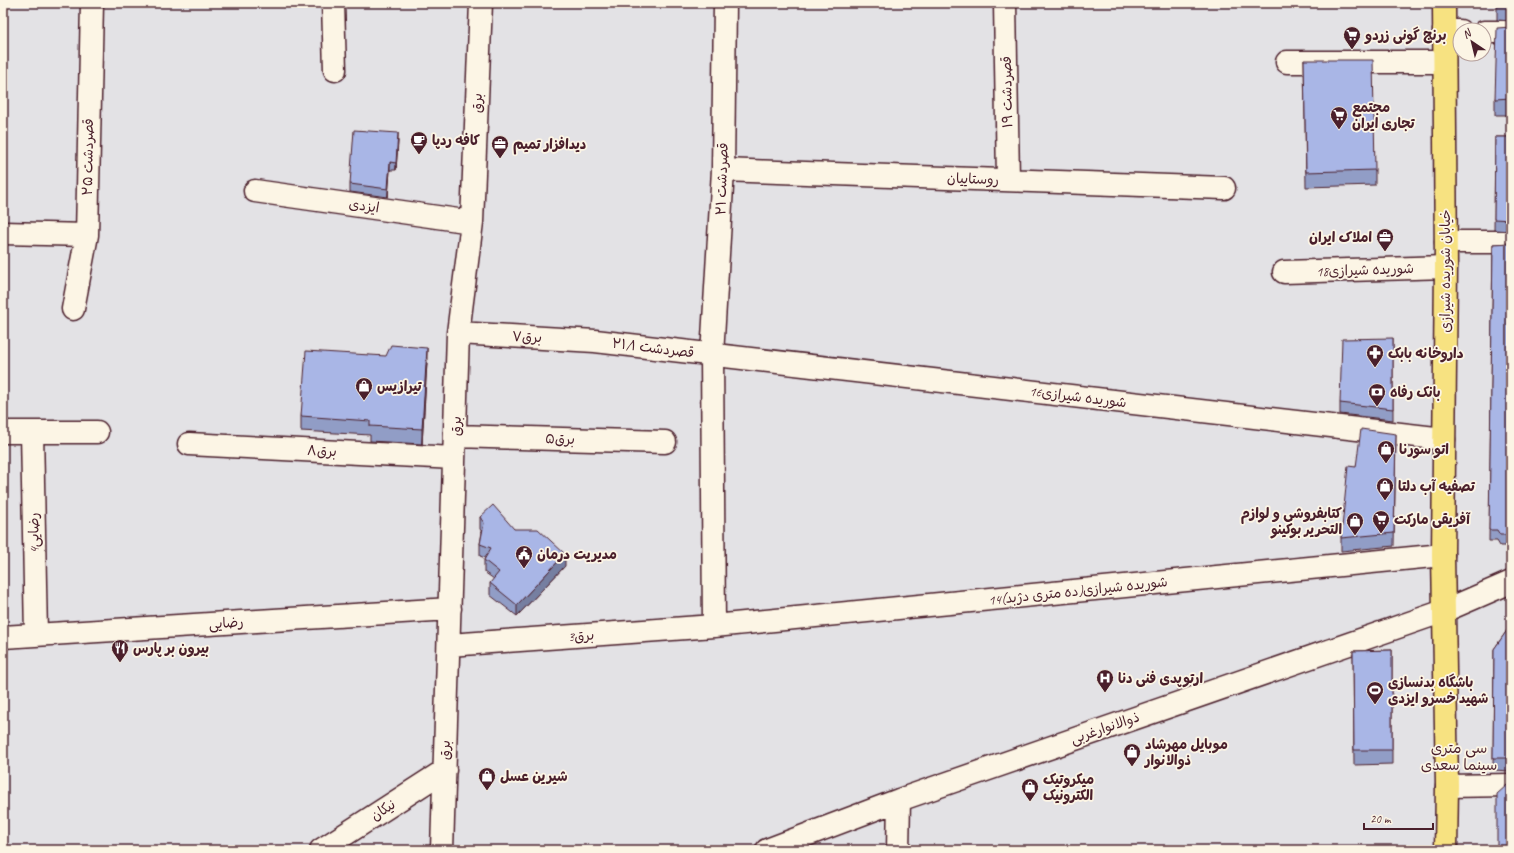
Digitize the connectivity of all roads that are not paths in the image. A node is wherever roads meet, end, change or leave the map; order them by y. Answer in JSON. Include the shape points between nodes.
{"nodes":[{"id":1,"x":92,"y":3,"type":"edge"},
{"id":2,"x":333,"y":3,"type":"edge"},
{"id":3,"x":481,"y":3,"type":"edge"},
{"id":4,"x":725,"y":3,"type":"edge"},
{"id":5,"x":1006,"y":3,"type":"edge"},
{"id":6,"x":1444,"y":3,"type":"edge"},
{"id":7,"x":1452,"y":31,"type":"edge"},
{"id":8,"x":1492,"y":32,"type":"edge"},
{"id":9,"x":1511,"y":32,"type":"edge"},
{"id":10,"x":1287,"y":62,"type":"dead end"},
{"id":11,"x":1444,"y":62,"type":"junction"},
{"id":12,"x":335,"y":70,"type":"dead end"},
{"id":13,"x":723,"y":170,"type":"junction"},
{"id":14,"x":1008,"y":180,"type":"junction"},
{"id":15,"x":1224,"y":188,"type":"dead end"},
{"id":16,"x":255,"y":191,"type":"dead end"},
{"id":17,"x":472,"y":222,"type":"junction"},
{"id":18,"x":3,"y":233,"type":"edge"},
{"id":19,"x":87,"y":235,"type":"junction"},
{"id":20,"x":1446,"y":242,"type":"junction"},
{"id":21,"x":1511,"y":242,"type":"edge"},
{"id":22,"x":1446,"y":267,"type":"junction"},
{"id":23,"x":1284,"y":272,"type":"dead end"},
{"id":24,"x":73,"y":309,"type":"dead end"},
{"id":25,"x":458,"y":333,"type":"junction"},
{"id":26,"x":595,"y":341,"type":"joint"},
{"id":27,"x":712,"y":355,"type":"junction"},
{"id":28,"x":3,"y":432,"type":"edge"},
{"id":29,"x":32,"y":432,"type":"junction"},
{"id":30,"x":97,"y":432,"type":"dead end"},
{"id":31,"x":455,"y":436,"type":"junction"},
{"id":32,"x":1444,"y":439,"type":"junction"},
{"id":33,"x":665,"y":442,"type":"dead end"},
{"id":34,"x":189,"y":444,"type":"dead end"},
{"id":35,"x":454,"y":458,"type":"junction"},
{"id":36,"x":1443,"y":555,"type":"junction"},
{"id":37,"x":1511,"y":582,"type":"edge"},
{"id":38,"x":450,"y":608,"type":"junction"},
{"id":39,"x":1444,"y":611,"type":"junction"},
{"id":40,"x":714,"y":626,"type":"junction"},
{"id":41,"x":36,"y":635,"type":"junction"},
{"id":42,"x":3,"y":637,"type":"edge"},
{"id":43,"x":449,"y":645,"type":"junction"},
{"id":44,"x":445,"y":770,"type":"junction"},
{"id":45,"x":1511,"y":785,"type":"edge"},
{"id":46,"x":1447,"y":786,"type":"junction"},
{"id":47,"x":899,"y":800,"type":"junction"},
{"id":48,"x":320,"y":850,"type":"edge"},
{"id":49,"x":442,"y":850,"type":"edge"},
{"id":50,"x":767,"y":850,"type":"edge"},
{"id":51,"x":898,"y":850,"type":"edge"},
{"id":52,"x":1446,"y":850,"type":"edge"}],
"edges":[{"from":1,"to":19,"type":"street","name":"قصردشت ۲۵"},
{"from":2,"to":12,"type":"street"},
{"from":3,"to":17,"type":"street","name":"برق"},
{"from":4,"to":13,"type":"street","name":"قصردشت ۲۱"},
{"from":5,"to":14,"type":"street","name":"قصردشت ۱۹"},
{"from":6,"to":7,"type":"main road","name":"خیابان شوریده شیرازی"},
{"from":7,"to":11,"type":"main road","name":"خیابان شوریده شیرازی"},
{"from":8,"to":9,"type":"street"},
{"from":10,"to":11,"type":"street"},
{"from":11,"to":20,"type":"main road","name":"خیابان شوریده شیرازی"},
{"from":13,"to":14,"type":"street","name":"روستاییان"},
{"from":13,"to":27,"type":"street","name":"قصردشت ۲۱"},
{"from":14,"to":15,"type":"street","name":"روستاییان"},
{"from":16,"to":17,"type":"street","name":"ایزدی"},
{"from":17,"to":25,"type":"street","name":"برق"},
{"from":18,"to":19,"type":"street"},
{"from":19,"to":24,"type":"street","name":"قصردشت ۲۵"},
{"from":20,"to":21,"type":"street"},
{"from":20,"to":22,"type":"main road","name":"خیابان شوریده شیرازی"},
{"from":22,"to":23,"type":"street","name":"18شوریده شیرازی"},
{"from":22,"to":32,"type":"main road","name":"خیابان شوریده شیرازی"},
{"from":25,"to":26,"type":"street","name":"برق۷"},
{"from":25,"to":31,"type":"street","name":"برق"},
{"from":26,"to":27,"type":"street","name":"قصردشت ۲۱/۱"},
{"from":27,"to":32,"type":"street","name":"شوریده شیرازی16"},
{"from":27,"to":40,"type":"street","name":"قصردشت ۲۱"},
{"from":28,"to":29,"type":"street"},
{"from":29,"to":30,"type":"street"},
{"from":29,"to":41,"type":"street","name":"4رضایی"},
{"from":31,"to":33,"type":"street","name":"برق۵"},
{"from":31,"to":35,"type":"street","name":"برق"},
{"from":32,"to":36,"type":"main road","name":"خیابان شوریده شیرازی"},
{"from":34,"to":35,"type":"street","name":"برق۸"},
{"from":35,"to":38,"type":"street","name":"برق"},
{"from":36,"to":39,"type":"main road","name":"خیابان شوریده شیرازی"},
{"from":36,"to":40,"type":"street","name":"14شوریده شیرازی(ده متری دژبد)"},
{"from":37,"to":39,"type":"street","name":"ذوالانوارغربی"},
{"from":38,"to":41,"type":"street","name":"رضایی"},
{"from":38,"to":43,"type":"street","name":"برق"},
{"from":39,"to":46,"type":"main road","name":"خیابان شوریده شیرازی"},
{"from":39,"to":47,"type":"street","name":"ذوالانوارغربی"},
{"from":40,"to":43,"type":"street","name":"3برق"},
{"from":41,"to":42,"type":"street","name":"رضایی"},
{"from":43,"to":44,"type":"street","name":"برق"},
{"from":44,"to":48,"type":"street","name":"نیکان"},
{"from":44,"to":49,"type":"street","name":"برق"},
{"from":45,"to":46,"type":"street"},
{"from":46,"to":52,"type":"main road","name":"خیابان شوریده شیرازی"},
{"from":47,"to":50,"type":"street","name":"ذوالانوارغربی"},
{"from":47,"to":51,"type":"street"}]}
